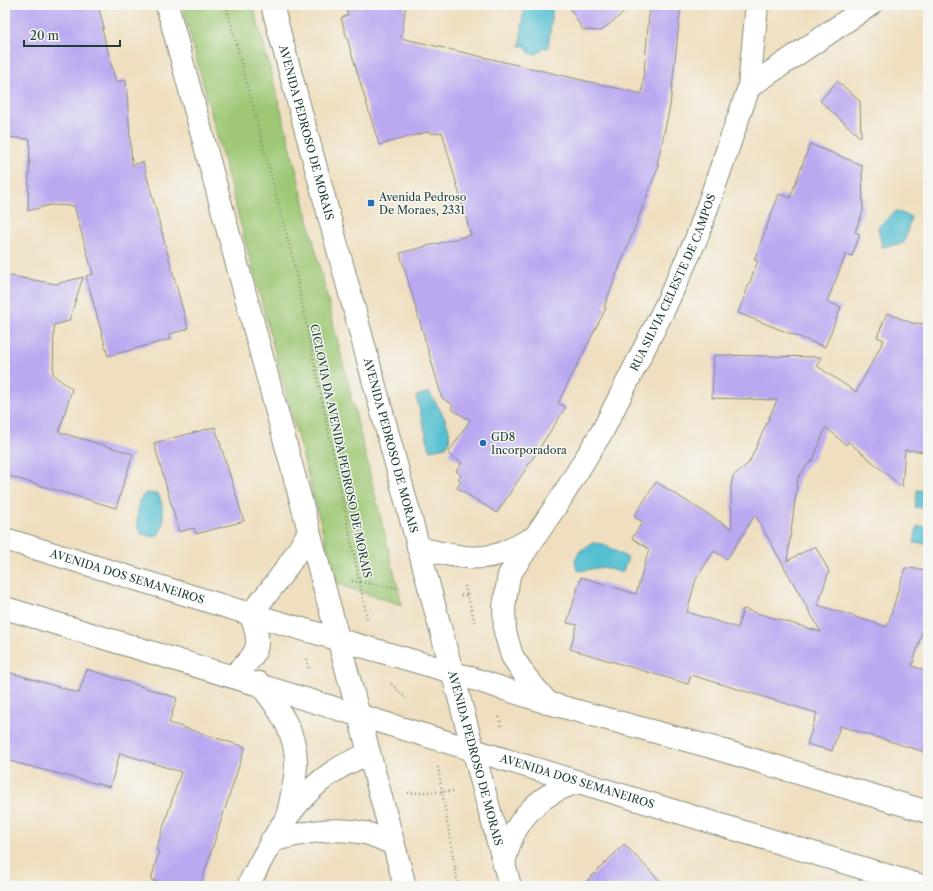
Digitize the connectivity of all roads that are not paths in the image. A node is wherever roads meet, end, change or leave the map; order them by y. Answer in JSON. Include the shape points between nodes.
{"nodes":[{"id":1,"x":167,"y":5,"type":"edge"},
{"id":2,"x":272,"y":5,"type":"edge"},
{"id":3,"x":757,"y":5,"type":"edge"},
{"id":4,"x":870,"y":5,"type":"edge"},
{"id":5,"x":749,"y":87,"type":"junction"},
{"id":6,"x":309,"y":531,"type":"junction"},
{"id":7,"x":533,"y":538,"type":"junction"},
{"id":8,"x":5,"y":539,"type":"edge"},
{"id":9,"x":418,"y":548,"type":"junction"},
{"id":10,"x":5,"y":608,"type":"edge"},
{"id":11,"x":250,"y":614,"type":"junction"},
{"id":12,"x":338,"y":640,"type":"junction"},
{"id":13,"x":452,"y":672,"type":"junction"},
{"id":14,"x":234,"y":675,"type":"junction"},
{"id":15,"x":260,"y":683,"type":"junction"},
{"id":16,"x":548,"y":702,"type":"junction"},
{"id":17,"x":359,"y":714,"type":"junction"},
{"id":18,"x":473,"y":750,"type":"junction"},
{"id":19,"x":369,"y":753,"type":"junction"},
{"id":20,"x":577,"y":783,"type":"junction"},
{"id":21,"x":928,"y":812,"type":"edge"},
{"id":22,"x":288,"y":814,"type":"junction"},
{"id":23,"x":271,"y":841,"type":"junction"},
{"id":24,"x":393,"y":844,"type":"junction"},
{"id":25,"x":507,"y":876,"type":"edge"},
{"id":26,"x":248,"y":886,"type":"edge"},
{"id":27,"x":404,"y":886,"type":"edge"},
{"id":28,"x":922,"y":886,"type":"edge"}],
"edges":[{"from":1,"to":6,"type":"main road"},
{"from":2,"to":9,"type":"main road","name":"AVENIDA PEDROSO DE MORAIS"},
{"from":3,"to":5,"type":"main road","name":"RUA SILVIA CELESTE DE CAMPOS"},
{"from":4,"to":5,"type":"main road"},
{"from":5,"to":7,"type":"main road","name":"RUA SILVIA CELESTE DE CAMPOS","via":[[697,237],[665,307],[603,430]]},
{"from":6,"to":11,"type":"main road","via":[[290,566]]},
{"from":6,"to":12,"type":"main road"},
{"from":7,"to":9,"type":"main road","name":"RUA SILVIA CELESTE DE CAMPOS","via":[[502,553],[483,557],[463,557]]},
{"from":7,"to":16,"type":"main road","name":"RUA SILVIA CELESTE DE CAMPOS","via":[[509,575],[504,607],[505,632],[512,656]]},
{"from":8,"to":11,"type":"main road","name":"AVENIDA DOS SEMANEIROS"},
{"from":9,"to":13,"type":"main road","name":"AVENIDA PEDROSO DE MORAIS"},
{"from":10,"to":14,"type":"main road","name":"AVENIDA DOS SEMANEIROS"},
{"from":11,"to":12,"type":"main road","name":"AVENIDA DOS SEMANEIROS"},
{"from":11,"to":14,"type":"main road","via":[[258,633],[257,650],[247,664]]},
{"from":12,"to":13,"type":"main road","name":"AVENIDA DOS SEMANEIROS"},
{"from":12,"to":17,"type":"main road"},
{"from":13,"to":16,"type":"main road","name":"AVENIDA DOS SEMANEIROS"},
{"from":13,"to":18,"type":"main road","name":"AVENIDA PEDROSO DE MORAIS"},
{"from":14,"to":15,"type":"main road","name":"AVENIDA DOS SEMANEIROS"},
{"from":15,"to":17,"type":"main road","name":"AVENIDA DOS SEMANEIROS"},
{"from":15,"to":22,"type":"main road","via":[[286,721],[293,741],[296,763]]},
{"from":16,"to":21,"type":"main road","name":"AVENIDA DOS SEMANEIROS"},
{"from":17,"to":18,"type":"main road","name":"AVENIDA DOS SEMANEIROS"},
{"from":17,"to":19,"type":"main road"},
{"from":18,"to":20,"type":"main road","name":"AVENIDA DOS SEMANEIROS"},
{"from":18,"to":25,"type":"main road","name":"AVENIDA PEDROSO DE MORAIS"},
{"from":19,"to":22,"type":"main road","via":[[336,770]]},
{"from":19,"to":24,"type":"main road"},
{"from":20,"to":25,"type":"main road","via":[[548,795],[524,817],[507,848]]},
{"from":20,"to":28,"type":"main road","name":"AVENIDA DOS SEMANEIROS"},
{"from":22,"to":23,"type":"main road"},
{"from":23,"to":24,"type":"main road","via":[[306,832],[345,830],[366,833]]},
{"from":23,"to":26,"type":"main road"},
{"from":24,"to":27,"type":"main road"}]}
